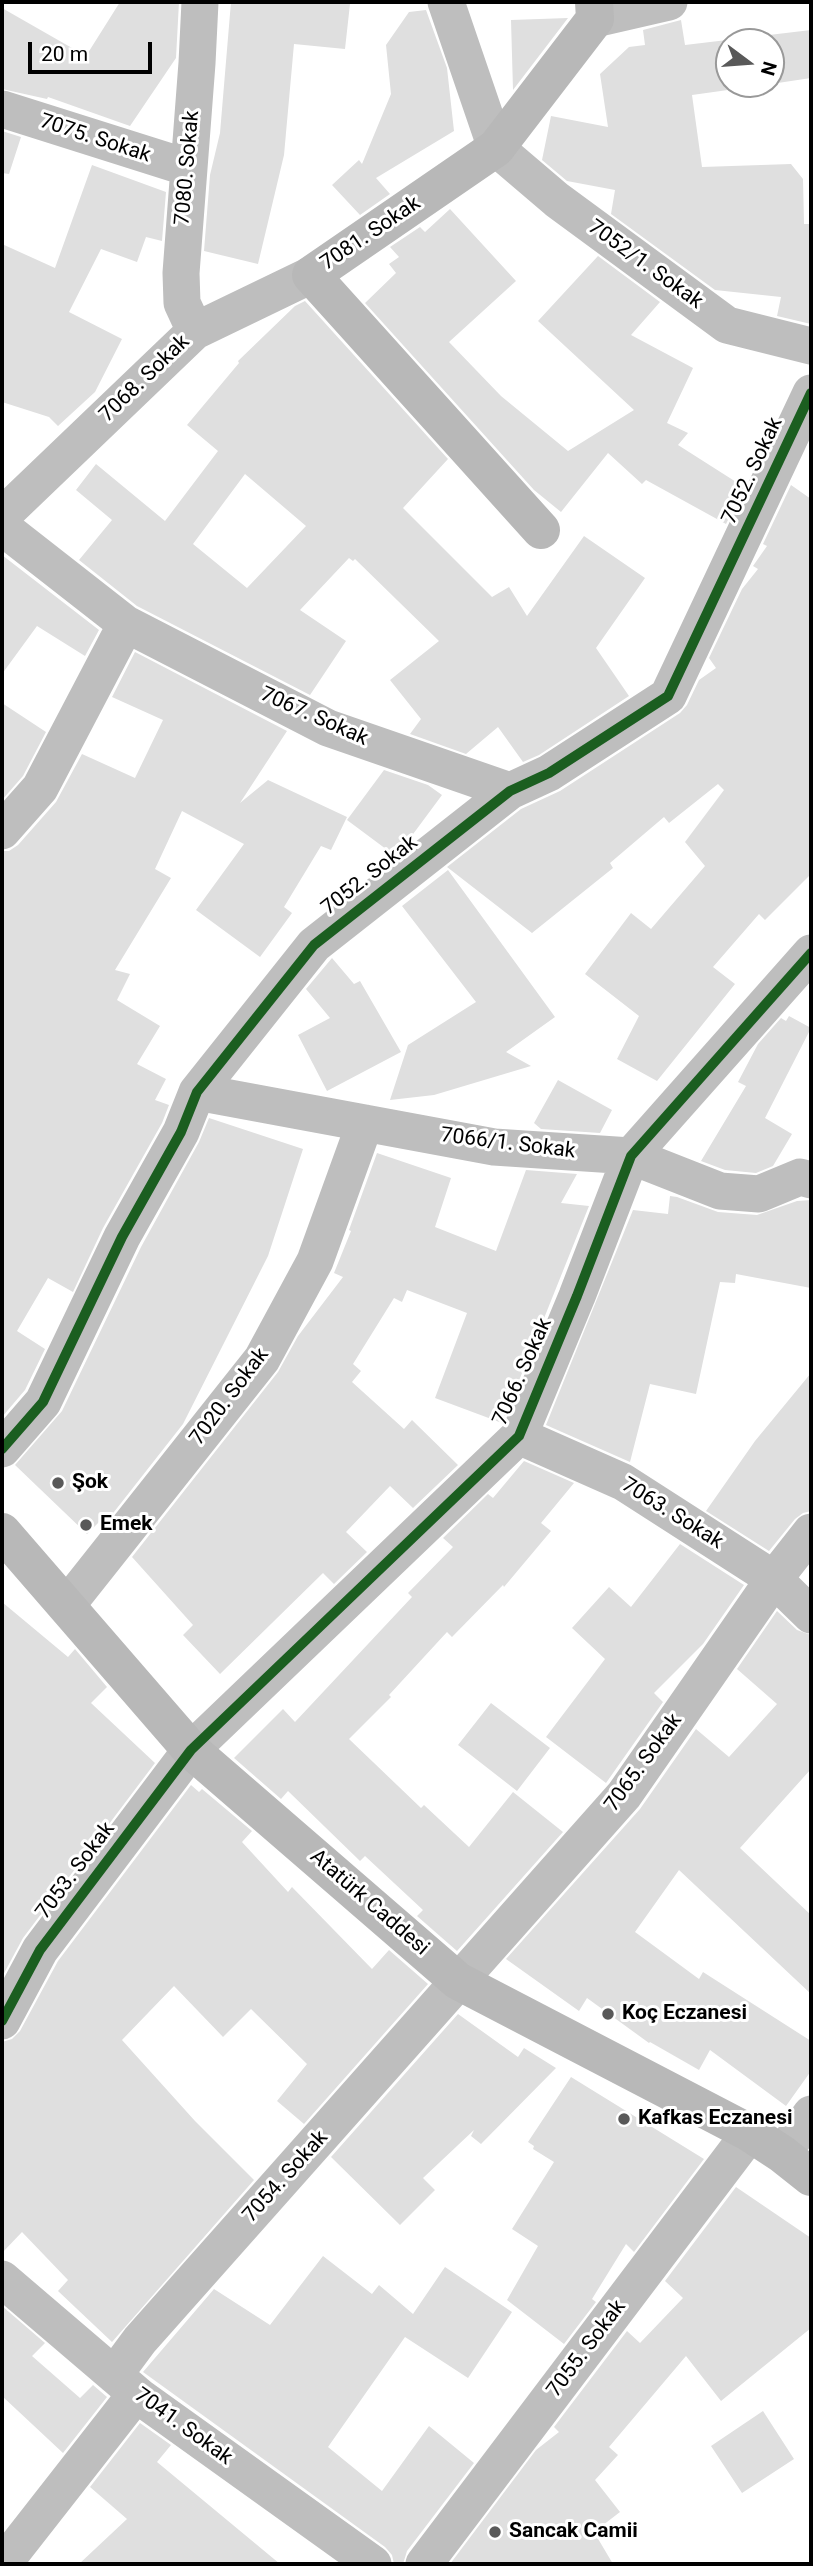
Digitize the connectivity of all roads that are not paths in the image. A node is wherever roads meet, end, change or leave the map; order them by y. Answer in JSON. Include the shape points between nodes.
{"nodes":[{"id":1,"x":200,"y":2,"type":"edge"},
{"id":2,"x":446,"y":2,"type":"edge"},
{"id":3,"x":669,"y":2,"type":"edge"},
{"id":4,"x":595,"y":10,"type":"edge"},
{"id":5,"x":2,"y":109,"type":"edge"},
{"id":6,"x":496,"y":148,"type":"junction"},
{"id":7,"x":189,"y":168,"type":"junction"},
{"id":8,"x":312,"y":275,"type":"junction"},
{"id":9,"x":195,"y":331,"type":"junction"},
{"id":10,"x":811,"y":346,"type":"edge"},
{"id":11,"x":811,"y":393,"type":"edge"},
{"id":12,"x":2,"y":516,"type":"edge"},
{"id":13,"x":2,"y":527,"type":"edge"},
{"id":14,"x":541,"y":530,"type":"dead end"},
{"id":15,"x":126,"y":624,"type":"junction"},
{"id":16,"x":510,"y":791,"type":"junction"},
{"id":17,"x":2,"y":831,"type":"edge"},
{"id":18,"x":811,"y":953,"type":"edge"},
{"id":19,"x":197,"y":1092,"type":"junction"},
{"id":20,"x":365,"y":1123,"type":"junction"},
{"id":21,"x":631,"y":1156,"type":"junction"},
{"id":22,"x":811,"y":1180,"type":"edge"},
{"id":23,"x":519,"y":1436,"type":"junction"},
{"id":24,"x":2,"y":1449,"type":"edge"},
{"id":25,"x":2,"y":1532,"type":"edge"},
{"id":26,"x":811,"y":1532,"type":"edge"},
{"id":27,"x":774,"y":1578,"type":"junction"},
{"id":28,"x":67,"y":1605,"type":"junction"},
{"id":29,"x":811,"y":1615,"type":"edge"},
{"id":30,"x":191,"y":1750,"type":"junction"},
{"id":31,"x":458,"y":1981,"type":"junction"},
{"id":32,"x":2,"y":2021,"type":"edge"},
{"id":33,"x":811,"y":2114,"type":"edge"},
{"id":34,"x":750,"y":2133,"type":"junction"},
{"id":35,"x":782,"y":2154,"type":"junction"},
{"id":36,"x":811,"y":2178,"type":"edge"},
{"id":37,"x":2,"y":2279,"type":"edge"},
{"id":38,"x":125,"y":2384,"type":"junction"},
{"id":39,"x":3,"y":2564,"type":"edge"},
{"id":40,"x":373,"y":2564,"type":"edge"},
{"id":41,"x":424,"y":2564,"type":"edge"}],
"edges":[{"from":1,"to":7,"type":"street","name":"7080. Sokak"},
{"from":2,"to":6,"type":"street"},
{"from":3,"to":4,"type":"street"},
{"from":4,"to":6,"type":"main road","name":"7081. Sokak"},
{"from":5,"to":7,"type":"street","name":"7075. Sokak"},
{"from":6,"to":8,"type":"main road","name":"7081. Sokak"},
{"from":6,"to":10,"type":"street","name":"7052/1. Sokak","via":[[556,200],[727,325]]},
{"from":7,"to":9,"type":"street","name":"7080. Sokak","via":[[181,283],[183,303]]},
{"from":8,"to":9,"type":"street","name":"7068. Sokak"},
{"from":8,"to":14,"type":"main road","name":"7081. Sokak"},
{"from":9,"to":12,"type":"street","name":"7068. Sokak"},
{"from":11,"to":16,"type":"street","name":"7052. Sokak","via":[[668,696],[549,772]]},
{"from":13,"to":15,"type":"street","name":"7067. Sokak"},
{"from":15,"to":16,"type":"street","name":"7067. Sokak","via":[[328,728]]},
{"from":15,"to":17,"type":"street","via":[[40,788]]},
{"from":16,"to":19,"type":"street","name":"7052. Sokak","via":[[314,945]]},
{"from":18,"to":21,"type":"street","name":"7066. Sokak"},
{"from":19,"to":20,"type":"street","name":"7066/1. Sokak"},
{"from":19,"to":24,"type":"street","name":"7052. Sokak","via":[[43,1402]]},
{"from":20,"to":21,"type":"street","name":"7066/1. Sokak","via":[[494,1147]]},
{"from":20,"to":28,"type":"street","name":"7020. Sokak","via":[[315,1261],[262,1359]]},
{"from":21,"to":22,"type":"street","name":"7066/1. Sokak","via":[[720,1191],[760,1194],[800,1177]]},
{"from":21,"to":23,"type":"street","name":"7066. Sokak"},
{"from":23,"to":27,"type":"street","name":"7063. Sokak","via":[[623,1482]]},
{"from":23,"to":30,"type":"street","name":"7066. Sokak"},
{"from":25,"to":28,"type":"main road","name":"Atatürk Caddesi"},
{"from":26,"to":27,"type":"street","name":"7065. Sokak"},
{"from":27,"to":29,"type":"street","name":"7063. Sokak"},
{"from":27,"to":31,"type":"street","name":"7065. Sokak","via":[[624,1795]]},
{"from":28,"to":30,"type":"main road","name":"Atatürk Caddesi"},
{"from":30,"to":31,"type":"main road","name":"Atatürk Caddesi"},
{"from":30,"to":32,"type":"street","name":"7053. Sokak","via":[[40,1950]]},
{"from":31,"to":34,"type":"main road","name":"Atatürk Caddesi"},
{"from":31,"to":38,"type":"street","name":"7054. Sokak","via":[[140,2340]]},
{"from":33,"to":35,"type":"street"},
{"from":34,"to":35,"type":"main road","name":"Atatürk Caddesi"},
{"from":34,"to":41,"type":"street","name":"7055. Sokak"},
{"from":35,"to":36,"type":"main road","name":"Atatürk Caddesi"},
{"from":37,"to":38,"type":"street","name":"7041. Sokak"},
{"from":38,"to":39,"type":"street","name":"7054. Sokak"},
{"from":38,"to":40,"type":"street","name":"7041. Sokak"}]}
